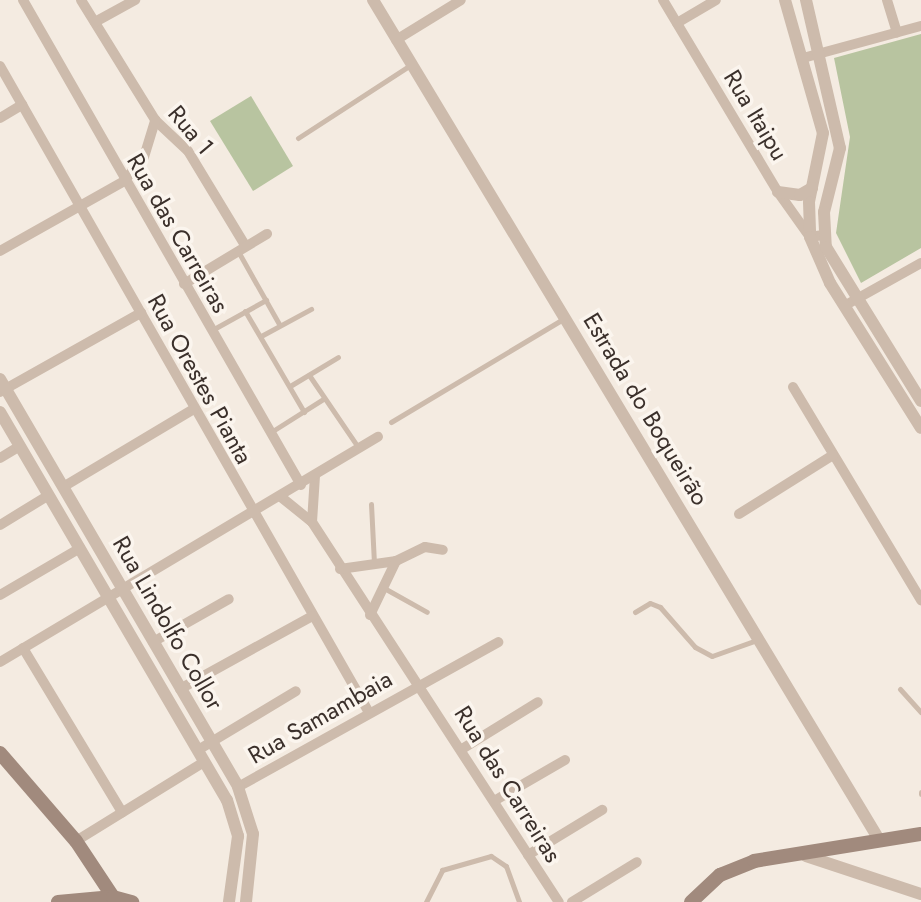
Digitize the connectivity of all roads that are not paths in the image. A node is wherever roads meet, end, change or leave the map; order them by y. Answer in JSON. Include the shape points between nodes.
{"nodes":[{"id":1,"x":23,"y":0,"type":"edge"},
{"id":2,"x":81,"y":0,"type":"edge"},
{"id":3,"x":135,"y":0,"type":"edge"},
{"id":4,"x":373,"y":0,"type":"edge"},
{"id":5,"x":461,"y":0,"type":"edge"},
{"id":6,"x":663,"y":0,"type":"edge"},
{"id":7,"x":716,"y":0,"type":"edge"},
{"id":8,"x":785,"y":0,"type":"edge"},
{"id":9,"x":806,"y":0,"type":"edge"},
{"id":10,"x":887,"y":0,"type":"edge"},
{"id":11,"x":95,"y":22,"type":"junction"},
{"id":12,"x":677,"y":23,"type":"junction"},
{"id":13,"x":921,"y":26,"type":"edge"},
{"id":14,"x":897,"y":32,"type":"junction"},
{"id":15,"x":396,"y":40,"type":"junction"},
{"id":16,"x":822,"y":53,"type":"junction"},
{"id":17,"x":803,"y":58,"type":"junction"},
{"id":18,"x":410,"y":65,"type":"junction"},
{"id":19,"x":0,"y":66,"type":"edge"},
{"id":20,"x":22,"y":105,"type":"junction"},
{"id":21,"x":0,"y":118,"type":"edge"},
{"id":22,"x":155,"y":120,"type":"junction"},
{"id":23,"x":298,"y":138,"type":"dead end"},
{"id":24,"x":124,"y":181,"type":"junction"},
{"id":25,"x":813,"y":185,"type":"junction"},
{"id":26,"x":778,"y":192,"type":"junction"},
{"id":27,"x":79,"y":206,"type":"junction"},
{"id":28,"x":267,"y":234,"type":"dead end"},
{"id":29,"x":817,"y":236,"type":"junction"},
{"id":30,"x":241,"y":249,"type":"junction"},
{"id":31,"x":0,"y":251,"type":"edge"},
{"id":32,"x":921,"y":263,"type":"edge"},
{"id":33,"x":184,"y":284,"type":"junction"},
{"id":34,"x":266,"y":300,"type":"junction"},
{"id":35,"x":850,"y":303,"type":"junction"},
{"id":36,"x":311,"y":309,"type":"dead end"},
{"id":37,"x":245,"y":311,"type":"junction"},
{"id":38,"x":141,"y":313,"type":"junction"},
{"id":39,"x":566,"y":317,"type":"junction"},
{"id":40,"x":279,"y":324,"type":"junction"},
{"id":41,"x":211,"y":330,"type":"junction"},
{"id":42,"x":261,"y":336,"type":"junction"},
{"id":43,"x":338,"y":357,"type":"dead end"},
{"id":44,"x":309,"y":375,"type":"junction"},
{"id":45,"x":290,"y":386,"type":"junction"},
{"id":46,"x":2,"y":387,"type":"edge"},
{"id":47,"x":793,"y":387,"type":"dead end"},
{"id":48,"x":323,"y":399,"type":"junction"},
{"id":49,"x":921,"y":401,"type":"edge"},
{"id":50,"x":194,"y":409,"type":"junction"},
{"id":51,"x":0,"y":412,"type":"edge"},
{"id":52,"x":304,"y":412,"type":"junction"},
{"id":53,"x":391,"y":422,"type":"dead end"},
{"id":54,"x":921,"y":428,"type":"edge"},
{"id":55,"x":270,"y":432,"type":"junction"},
{"id":56,"x":378,"y":437,"type":"dead end"},
{"id":57,"x":20,"y":446,"type":"junction"},
{"id":58,"x":361,"y":450,"type":"junction"},
{"id":59,"x":833,"y":455,"type":"junction"},
{"id":60,"x":0,"y":458,"type":"edge"},
{"id":61,"x":315,"y":476,"type":"junction"},
{"id":62,"x":301,"y":485,"type":"junction"},
{"id":63,"x":63,"y":487,"type":"junction"},
{"id":64,"x":49,"y":495,"type":"junction"},
{"id":65,"x":281,"y":497,"type":"junction"},
{"id":66,"x":371,"y":504,"type":"dead end"},
{"id":67,"x":739,"y":514,"type":"dead end"},
{"id":68,"x":253,"y":515,"type":"junction"},
{"id":69,"x":312,"y":522,"type":"junction"},
{"id":70,"x":0,"y":525,"type":"edge"},
{"id":71,"x":80,"y":548,"type":"junction"},
{"id":72,"x":443,"y":550,"type":"dead end"},
{"id":73,"x":396,"y":561,"type":"junction"},
{"id":74,"x":374,"y":564,"type":"junction"},
{"id":75,"x":340,"y":569,"type":"junction"},
{"id":76,"x":383,"y":588,"type":"junction"},
{"id":77,"x":123,"y":590,"type":"junction"},
{"id":78,"x":0,"y":595,"type":"edge"},
{"id":79,"x":109,"y":598,"type":"junction"},
{"id":80,"x":229,"y":599,"type":"dead end"},
{"id":81,"x":921,"y":600,"type":"edge"},
{"id":82,"x":427,"y":612,"type":"dead end"},
{"id":83,"x":635,"y":612,"type":"dead end"},
{"id":84,"x":370,"y":615,"type":"junction"},
{"id":85,"x":312,"y":616,"type":"junction"},
{"id":86,"x":758,"y":640,"type":"junction"},
{"id":87,"x":153,"y":642,"type":"junction"},
{"id":88,"x":498,"y":642,"type":"dead end"},
{"id":89,"x":23,"y":648,"type":"junction"},
{"id":90,"x":0,"y":662,"type":"edge"},
{"id":91,"x":422,"y":683,"type":"junction"},
{"id":92,"x":180,"y":689,"type":"junction"},
{"id":93,"x":900,"y":689,"type":"dead end"},
{"id":94,"x":296,"y":691,"type":"dead end"},
{"id":95,"x":538,"y":702,"type":"dead end"},
{"id":96,"x":368,"y":711,"type":"junction"},
{"id":97,"x":921,"y":712,"type":"edge"},
{"id":98,"x":211,"y":740,"type":"junction"},
{"id":99,"x":462,"y":749,"type":"junction"},
{"id":100,"x":0,"y":753,"type":"edge"},
{"id":101,"x":201,"y":756,"type":"junction"},
{"id":102,"x":565,"y":760,"type":"dead end"},
{"id":103,"x":238,"y":787,"type":"junction"},
{"id":104,"x":494,"y":801,"type":"junction"},
{"id":105,"x":602,"y":810,"type":"dead end"},
{"id":106,"x":122,"y":812,"type":"junction"},
{"id":107,"x":921,"y":834,"type":"edge"},
{"id":108,"x":76,"y":841,"type":"junction"},
{"id":109,"x":880,"y":841,"type":"junction"},
{"id":110,"x":528,"y":855,"type":"junction"},
{"id":111,"x":806,"y":856,"type":"junction"},
{"id":112,"x":637,"y":862,"type":"dead end"},
{"id":113,"x":921,"y":894,"type":"edge"},
{"id":114,"x":113,"y":897,"type":"junction"},
{"id":115,"x":58,"y":902,"type":"edge"},
{"id":116,"x":132,"y":902,"type":"edge"},
{"id":117,"x":229,"y":902,"type":"edge"},
{"id":118,"x":246,"y":902,"type":"edge"},
{"id":119,"x":426,"y":902,"type":"edge"},
{"id":120,"x":519,"y":902,"type":"edge"},
{"id":121,"x":559,"y":902,"type":"edge"},
{"id":122,"x":572,"y":902,"type":"edge"},
{"id":123,"x":691,"y":902,"type":"edge"}],
"edges":[{"from":1,"to":24,"type":"street","name":"Rua das Carreiras"},
{"from":2,"to":11,"type":"street","name":"Rua 1"},
{"from":3,"to":11,"type":"street"},
{"from":4,"to":15,"type":"street","name":"Estrada do Boqueirão"},
{"from":5,"to":15,"type":"street"},
{"from":6,"to":12,"type":"street","name":"Rua Itaipu"},
{"from":7,"to":12,"type":"street"},
{"from":8,"to":17,"type":"street"},
{"from":9,"to":16,"type":"street"},
{"from":10,"to":14,"type":"street"},
{"from":11,"to":22,"type":"street","name":"Rua 1"},
{"from":12,"to":26,"type":"street","name":"Rua Itaipu"},
{"from":13,"to":14,"type":"street"},
{"from":14,"to":16,"type":"street"},
{"from":15,"to":18,"type":"street","name":"Estrada do Boqueirão"},
{"from":16,"to":17,"type":"street"},
{"from":16,"to":29,"type":"street","via":[[840,148]]},
{"from":17,"to":25,"type":"street","via":[[823,133]]},
{"from":18,"to":23,"type":"lane"},
{"from":18,"to":39,"type":"street","name":"Estrada do Boqueirão"},
{"from":19,"to":20,"type":"street","name":"Rua Orestes Pianta"},
{"from":20,"to":21,"type":"street"},
{"from":20,"to":27,"type":"street","name":"Rua Orestes Pianta"},
{"from":22,"to":24,"type":"street","via":[[144,157]]},
{"from":22,"to":30,"type":"street","name":"Rua 1","via":[[188,151]]},
{"from":24,"to":27,"type":"street"},
{"from":24,"to":33,"type":"street","name":"Rua das Carreiras"},
{"from":25,"to":26,"type":"street","via":[[811,193]]},
{"from":25,"to":29,"type":"street"},
{"from":26,"to":29,"type":"street","name":"Rua Itaipu"},
{"from":27,"to":31,"type":"street"},
{"from":27,"to":38,"type":"street","name":"Rua Orestes Pianta"},
{"from":28,"to":30,"type":"street"},
{"from":29,"to":35,"type":"street"},
{"from":30,"to":33,"type":"street"},
{"from":30,"to":34,"type":"lane"},
{"from":32,"to":35,"type":"street"},
{"from":33,"to":41,"type":"street","name":"Rua das Carreiras"},
{"from":34,"to":37,"type":"lane"},
{"from":34,"to":40,"type":"lane"},
{"from":35,"to":49,"type":"street"},
{"from":35,"to":54,"type":"street"},
{"from":36,"to":40,"type":"lane"},
{"from":37,"to":41,"type":"lane"},
{"from":37,"to":42,"type":"lane"},
{"from":38,"to":46,"type":"street"},
{"from":38,"to":50,"type":"street","name":"Rua Orestes Pianta"},
{"from":39,"to":53,"type":"lane"},
{"from":39,"to":86,"type":"street","name":"Estrada do Boqueirão"},
{"from":40,"to":42,"type":"lane"},
{"from":41,"to":55,"type":"street","name":"Rua das Carreiras"},
{"from":42,"to":45,"type":"lane"},
{"from":43,"to":44,"type":"lane"},
{"from":44,"to":45,"type":"lane"},
{"from":44,"to":48,"type":"lane"},
{"from":45,"to":52,"type":"lane"},
{"from":46,"to":63,"type":"street","name":"Rua Lindolfo Collor"},
{"from":47,"to":59,"type":"street"},
{"from":48,"to":52,"type":"lane"},
{"from":48,"to":58,"type":"lane"},
{"from":50,"to":63,"type":"street"},
{"from":50,"to":68,"type":"street","name":"Rua Orestes Pianta"},
{"from":51,"to":57,"type":"street","name":"Rua Lindolfo Collor"},
{"from":52,"to":55,"type":"lane"},
{"from":55,"to":62,"type":"street","name":"Rua das Carreiras"},
{"from":56,"to":58,"type":"street"},
{"from":57,"to":60,"type":"street"},
{"from":57,"to":64,"type":"street","name":"Rua Lindolfo Collor"},
{"from":58,"to":61,"type":"street"},
{"from":59,"to":67,"type":"street"},
{"from":59,"to":81,"type":"street"},
{"from":61,"to":62,"type":"street"},
{"from":61,"to":69,"type":"street"},
{"from":62,"to":65,"type":"street"},
{"from":63,"to":77,"type":"street","name":"Rua Lindolfo Collor"},
{"from":64,"to":70,"type":"street"},
{"from":64,"to":71,"type":"street","name":"Rua Lindolfo Collor"},
{"from":65,"to":68,"type":"street"},
{"from":65,"to":69,"type":"street","name":"Rua das Carreiras"},
{"from":66,"to":74,"type":"lane"},
{"from":68,"to":77,"type":"street"},
{"from":68,"to":85,"type":"street","name":"Rua Orestes Pianta"},
{"from":69,"to":75,"type":"street","name":"Rua das Carreiras"},
{"from":71,"to":78,"type":"street"},
{"from":71,"to":79,"type":"street","name":"Rua Lindolfo Collor"},
{"from":72,"to":73,"type":"street","via":[[425,547]]},
{"from":73,"to":74,"type":"street"},
{"from":73,"to":76,"type":"street"},
{"from":74,"to":75,"type":"street"},
{"from":75,"to":84,"type":"street","name":"Rua das Carreiras"},
{"from":76,"to":82,"type":"lane"},
{"from":76,"to":84,"type":"street"},
{"from":77,"to":79,"type":"street"},
{"from":77,"to":87,"type":"street","name":"Rua Lindolfo Collor"},
{"from":79,"to":89,"type":"street"},
{"from":79,"to":101,"type":"street","name":"Rua Lindolfo Collor"},
{"from":80,"to":87,"type":"street"},
{"from":83,"to":86,"type":"lane","via":[[650,603],[660,607],[695,647],[712,656]]},
{"from":84,"to":91,"type":"street","name":"Rua das Carreiras"},
{"from":85,"to":92,"type":"street"},
{"from":85,"to":96,"type":"street","name":"Rua Orestes Pianta"},
{"from":86,"to":109,"type":"street","name":"Estrada do Boqueirão"},
{"from":87,"to":92,"type":"street","name":"Rua Lindolfo Collor"},
{"from":88,"to":91,"type":"street","name":"Rua Samambaia"},
{"from":89,"to":90,"type":"street"},
{"from":89,"to":106,"type":"street"},
{"from":91,"to":96,"type":"street","name":"Rua Samambaia"},
{"from":91,"to":99,"type":"street","name":"Rua das Carreiras"},
{"from":92,"to":98,"type":"street","name":"Rua Lindolfo Collor"},
{"from":93,"to":97,"type":"lane"},
{"from":94,"to":98,"type":"street"},
{"from":95,"to":99,"type":"street"},
{"from":96,"to":103,"type":"street","name":"Rua Samambaia"},
{"from":98,"to":101,"type":"street"},
{"from":98,"to":103,"type":"street","name":"Rua Lindolfo Collor"},
{"from":99,"to":104,"type":"street","name":"Rua das Carreiras"},
{"from":100,"to":108,"type":"main road"},
{"from":101,"to":106,"type":"street"},
{"from":101,"to":117,"type":"street","name":"Rua Lindolfo Collor","via":[[236,822]]},
{"from":102,"to":104,"type":"street"},
{"from":103,"to":118,"type":"street","name":"Rua Lindolfo Collor","via":[[253,834]]},
{"from":104,"to":110,"type":"street","name":"Rua das Carreiras"},
{"from":105,"to":110,"type":"street"},
{"from":106,"to":108,"type":"street"},
{"from":107,"to":109,"type":"main road"},
{"from":108,"to":114,"type":"main road"},
{"from":109,"to":111,"type":"main road"},
{"from":110,"to":121,"type":"street","name":"Rua das Carreiras"},
{"from":111,"to":113,"type":"street"},
{"from":111,"to":123,"type":"main road","via":[[754,861],[720,875]]},
{"from":112,"to":122,"type":"street"},
{"from":114,"to":115,"type":"main road"},
{"from":114,"to":116,"type":"main road"},
{"from":119,"to":120,"type":"lane","via":[[442,870],[491,856],[506,866]]}]}
